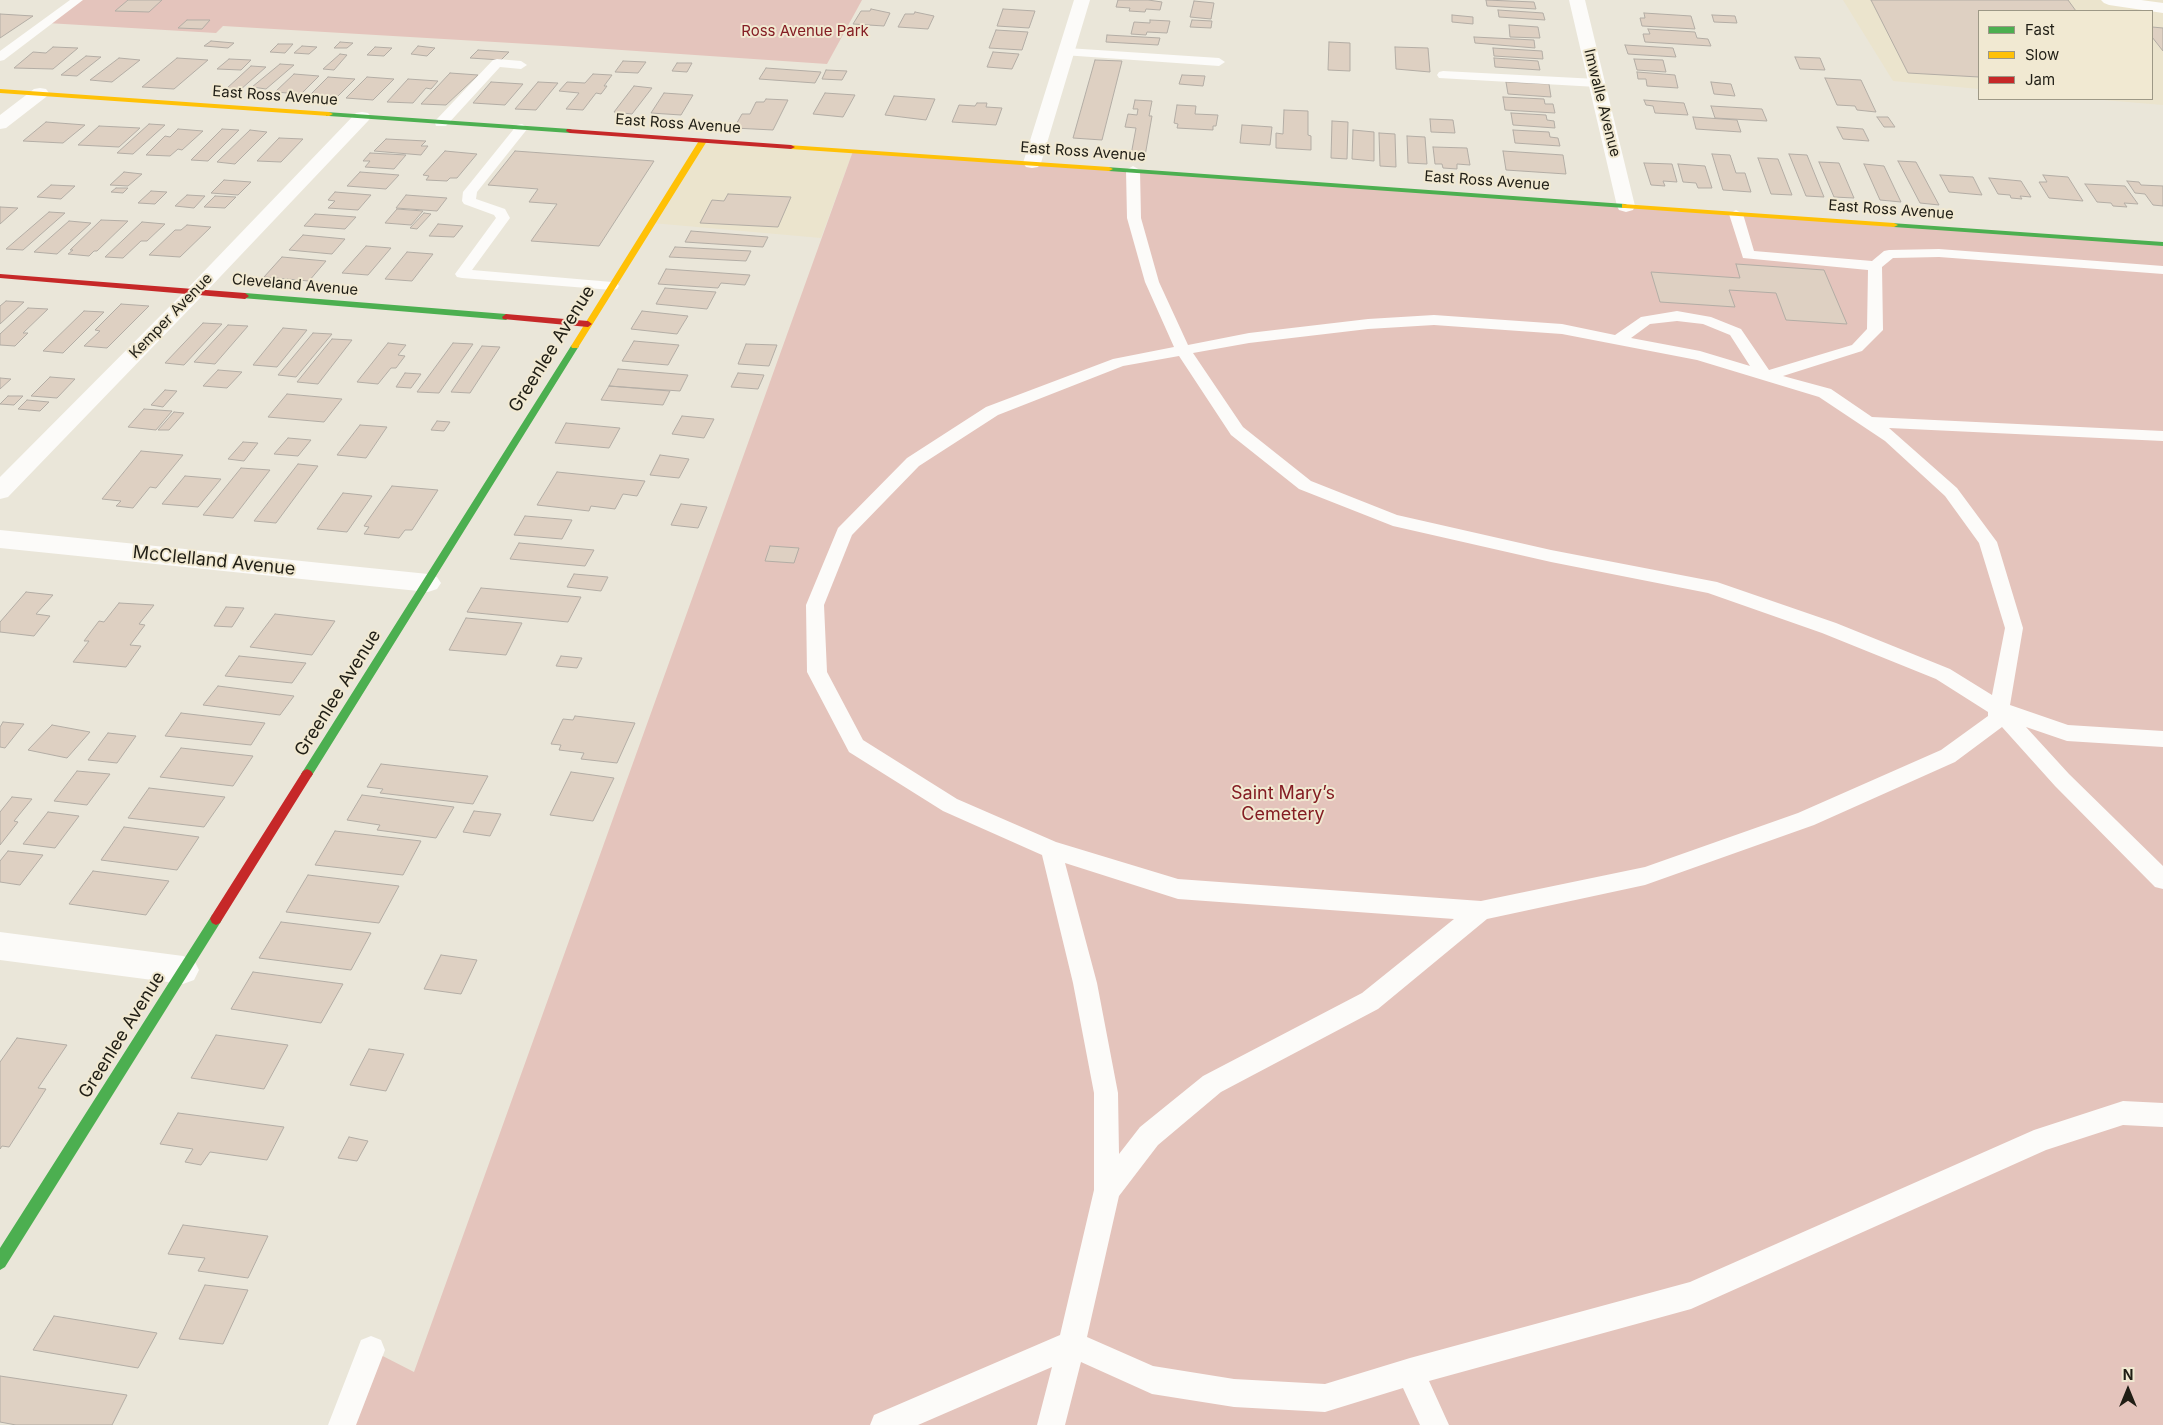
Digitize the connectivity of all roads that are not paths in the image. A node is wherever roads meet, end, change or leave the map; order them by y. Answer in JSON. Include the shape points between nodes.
{"nodes":[{"id":1,"x":77,"y":0,"type":"edge"},
{"id":2,"x":1082,"y":0,"type":"edge"},
{"id":3,"x":1576,"y":0,"type":"edge"},
{"id":4,"x":2109,"y":0,"type":"edge"},
{"id":5,"x":2163,"y":8,"type":"edge"},
{"id":6,"x":1066,"y":52,"type":"junction"},
{"id":7,"x":0,"y":57,"type":"edge"},
{"id":8,"x":1220,"y":62,"type":"dead end"},
{"id":9,"x":521,"y":65,"type":"dead end"},
{"id":10,"x":1443,"y":75,"type":"dead end"},
{"id":11,"x":1597,"y":83,"type":"junction"},
{"id":12,"x":0,"y":90,"type":"edge"},
{"id":13,"x":40,"y":93,"type":"junction"},
{"id":14,"x":362,"y":117,"type":"junction"},
{"id":15,"x":441,"y":123,"type":"junction"},
{"id":16,"x":0,"y":124,"type":"edge"},
{"id":17,"x":522,"y":128,"type":"junction"},
{"id":18,"x":703,"y":141,"type":"junction"},
{"id":19,"x":1032,"y":163,"type":"junction"},
{"id":20,"x":1133,"y":170,"type":"junction"},
{"id":21,"x":1626,"y":206,"type":"junction"},
{"id":22,"x":1736,"y":214,"type":"junction"},
{"id":23,"x":2163,"y":244,"type":"edge"},
{"id":24,"x":1875,"y":266,"type":"junction"},
{"id":25,"x":2163,"y":270,"type":"edge"},
{"id":26,"x":0,"y":276,"type":"edge"},
{"id":27,"x":612,"y":286,"type":"junction"},
{"id":28,"x":195,"y":292,"type":"junction"},
{"id":29,"x":588,"y":324,"type":"junction"},
{"id":30,"x":1618,"y":340,"type":"junction"},
{"id":31,"x":1182,"y":350,"type":"junction"},
{"id":32,"x":1766,"y":376,"type":"junction"},
{"id":33,"x":1868,"y":422,"type":"junction"},
{"id":34,"x":2163,"y":436,"type":"edge"},
{"id":35,"x":0,"y":491,"type":"edge"},
{"id":36,"x":0,"y":539,"type":"edge"},
{"id":37,"x":428,"y":584,"type":"junction"},
{"id":38,"x":1998,"y":709,"type":"junction"},
{"id":39,"x":2163,"y":739,"type":"edge"},
{"id":40,"x":1051,"y":849,"type":"junction"},
{"id":41,"x":2163,"y":880,"type":"edge"},
{"id":42,"x":1481,"y":910,"type":"junction"},
{"id":43,"x":0,"y":946,"type":"edge"},
{"id":44,"x":183,"y":970,"type":"junction"},
{"id":45,"x":2163,"y":1114,"type":"edge"},
{"id":46,"x":1107,"y":1190,"type":"junction"},
{"id":47,"x":0,"y":1262,"type":"edge"},
{"id":48,"x":1072,"y":1344,"type":"junction"},
{"id":49,"x":371,"y":1350,"type":"dead end"},
{"id":50,"x":1410,"y":1372,"type":"junction"},
{"id":51,"x":342,"y":1425,"type":"edge"},
{"id":52,"x":884,"y":1425,"type":"edge"},
{"id":53,"x":1051,"y":1425,"type":"edge"},
{"id":54,"x":1435,"y":1425,"type":"edge"}],
"edges":[{"from":1,"to":7,"type":"lane"},
{"from":2,"to":6,"type":"street"},
{"from":3,"to":11,"type":"street","name":"Imwalle Avenue"},
{"from":4,"to":5,"type":"street"},
{"from":6,"to":8,"type":"lane"},
{"from":6,"to":19,"type":"street"},
{"from":9,"to":15,"type":"lane","via":[[497,63]]},
{"from":10,"to":11,"type":"lane"},
{"from":11,"to":21,"type":"street","name":"Imwalle Avenue"},
{"from":12,"to":13,"type":"street","name":"East Ross Avenue"},
{"from":13,"to":14,"type":"street","name":"East Ross Avenue"},
{"from":13,"to":16,"type":"street"},
{"from":14,"to":15,"type":"street","name":"East Ross Avenue"},
{"from":14,"to":28,"type":"street","name":"Kemper Avenue"},
{"from":15,"to":17,"type":"street","name":"East Ross Avenue"},
{"from":17,"to":18,"type":"street","name":"East Ross Avenue"},
{"from":17,"to":27,"type":"lane","via":[[470,192],[469,201],[500,212],[503,218],[462,274]]},
{"from":18,"to":19,"type":"street","name":"East Ross Avenue"},
{"from":18,"to":27,"type":"street","name":"Greenlee Avenue"},
{"from":19,"to":20,"type":"street","name":"East Ross Avenue"},
{"from":20,"to":21,"type":"street","name":"East Ross Avenue"},
{"from":20,"to":31,"type":"lane","via":[[1134,218],[1152,282]]},
{"from":21,"to":22,"type":"street","name":"East Ross Avenue"},
{"from":22,"to":23,"type":"street","name":"East Ross Avenue"},
{"from":22,"to":24,"type":"lane","via":[[1748,255]]},
{"from":24,"to":25,"type":"lane","via":[[1890,254],[1939,254]]},
{"from":24,"to":32,"type":"lane","via":[[1875,330],[1857,348]]},
{"from":26,"to":28,"type":"street","name":"Cleveland Avenue"},
{"from":27,"to":29,"type":"street","name":"Greenlee Avenue"},
{"from":28,"to":29,"type":"street","name":"Cleveland Avenue"},
{"from":28,"to":35,"type":"street","name":"Kemper Avenue"},
{"from":29,"to":37,"type":"street","name":"Greenlee Avenue"},
{"from":30,"to":31,"type":"lane","via":[[1562,329],[1434,320],[1249,338]]},
{"from":30,"to":32,"type":"lane","via":[[1700,356]]},
{"from":30,"to":32,"type":"lane","via":[[1646,320],[1677,316],[1706,320],[1736,332]]},
{"from":31,"to":38,"type":"lane","via":[[1237,431],[1305,485],[1393,520],[1551,556],[1710,587],[1829,628],[1943,674]]},
{"from":31,"to":40,"type":"lane","via":[[1120,362],[992,410],[913,462],[844,532],[815,605],[817,672],[856,746],[950,804]]},
{"from":32,"to":33,"type":"lane","via":[[1825,394]]},
{"from":33,"to":34,"type":"lane"},
{"from":33,"to":38,"type":"lane","via":[[1891,437],[1951,492],[1988,542],[2014,628]]},
{"from":36,"to":37,"type":"street","name":"McClelland Avenue"},
{"from":37,"to":44,"type":"street","name":"Greenlee Avenue"},
{"from":38,"to":39,"type":"lane","via":[[2067,733]]},
{"from":38,"to":41,"type":"lane","via":[[2062,780]]},
{"from":38,"to":42,"type":"lane","via":[[1997,720],[1948,756],[1806,819],[1645,876]]},
{"from":40,"to":42,"type":"lane","via":[[1178,889]]},
{"from":40,"to":46,"type":"lane","via":[[1084,983],[1106,1093]]},
{"from":42,"to":46,"type":"lane","via":[[1370,1001],[1212,1084],[1148,1136]]},
{"from":43,"to":44,"type":"street"},
{"from":44,"to":47,"type":"street","name":"Greenlee Avenue"},
{"from":45,"to":50,"type":"lane","via":[[2123,1113],[2042,1140],[1692,1295]]},
{"from":46,"to":48,"type":"lane"},
{"from":48,"to":50,"type":"lane","via":[[1152,1380],[1234,1393],[1325,1398]]},
{"from":48,"to":52,"type":"lane"},
{"from":48,"to":53,"type":"lane"},
{"from":49,"to":51,"type":"lane"},
{"from":50,"to":54,"type":"lane"}]}
